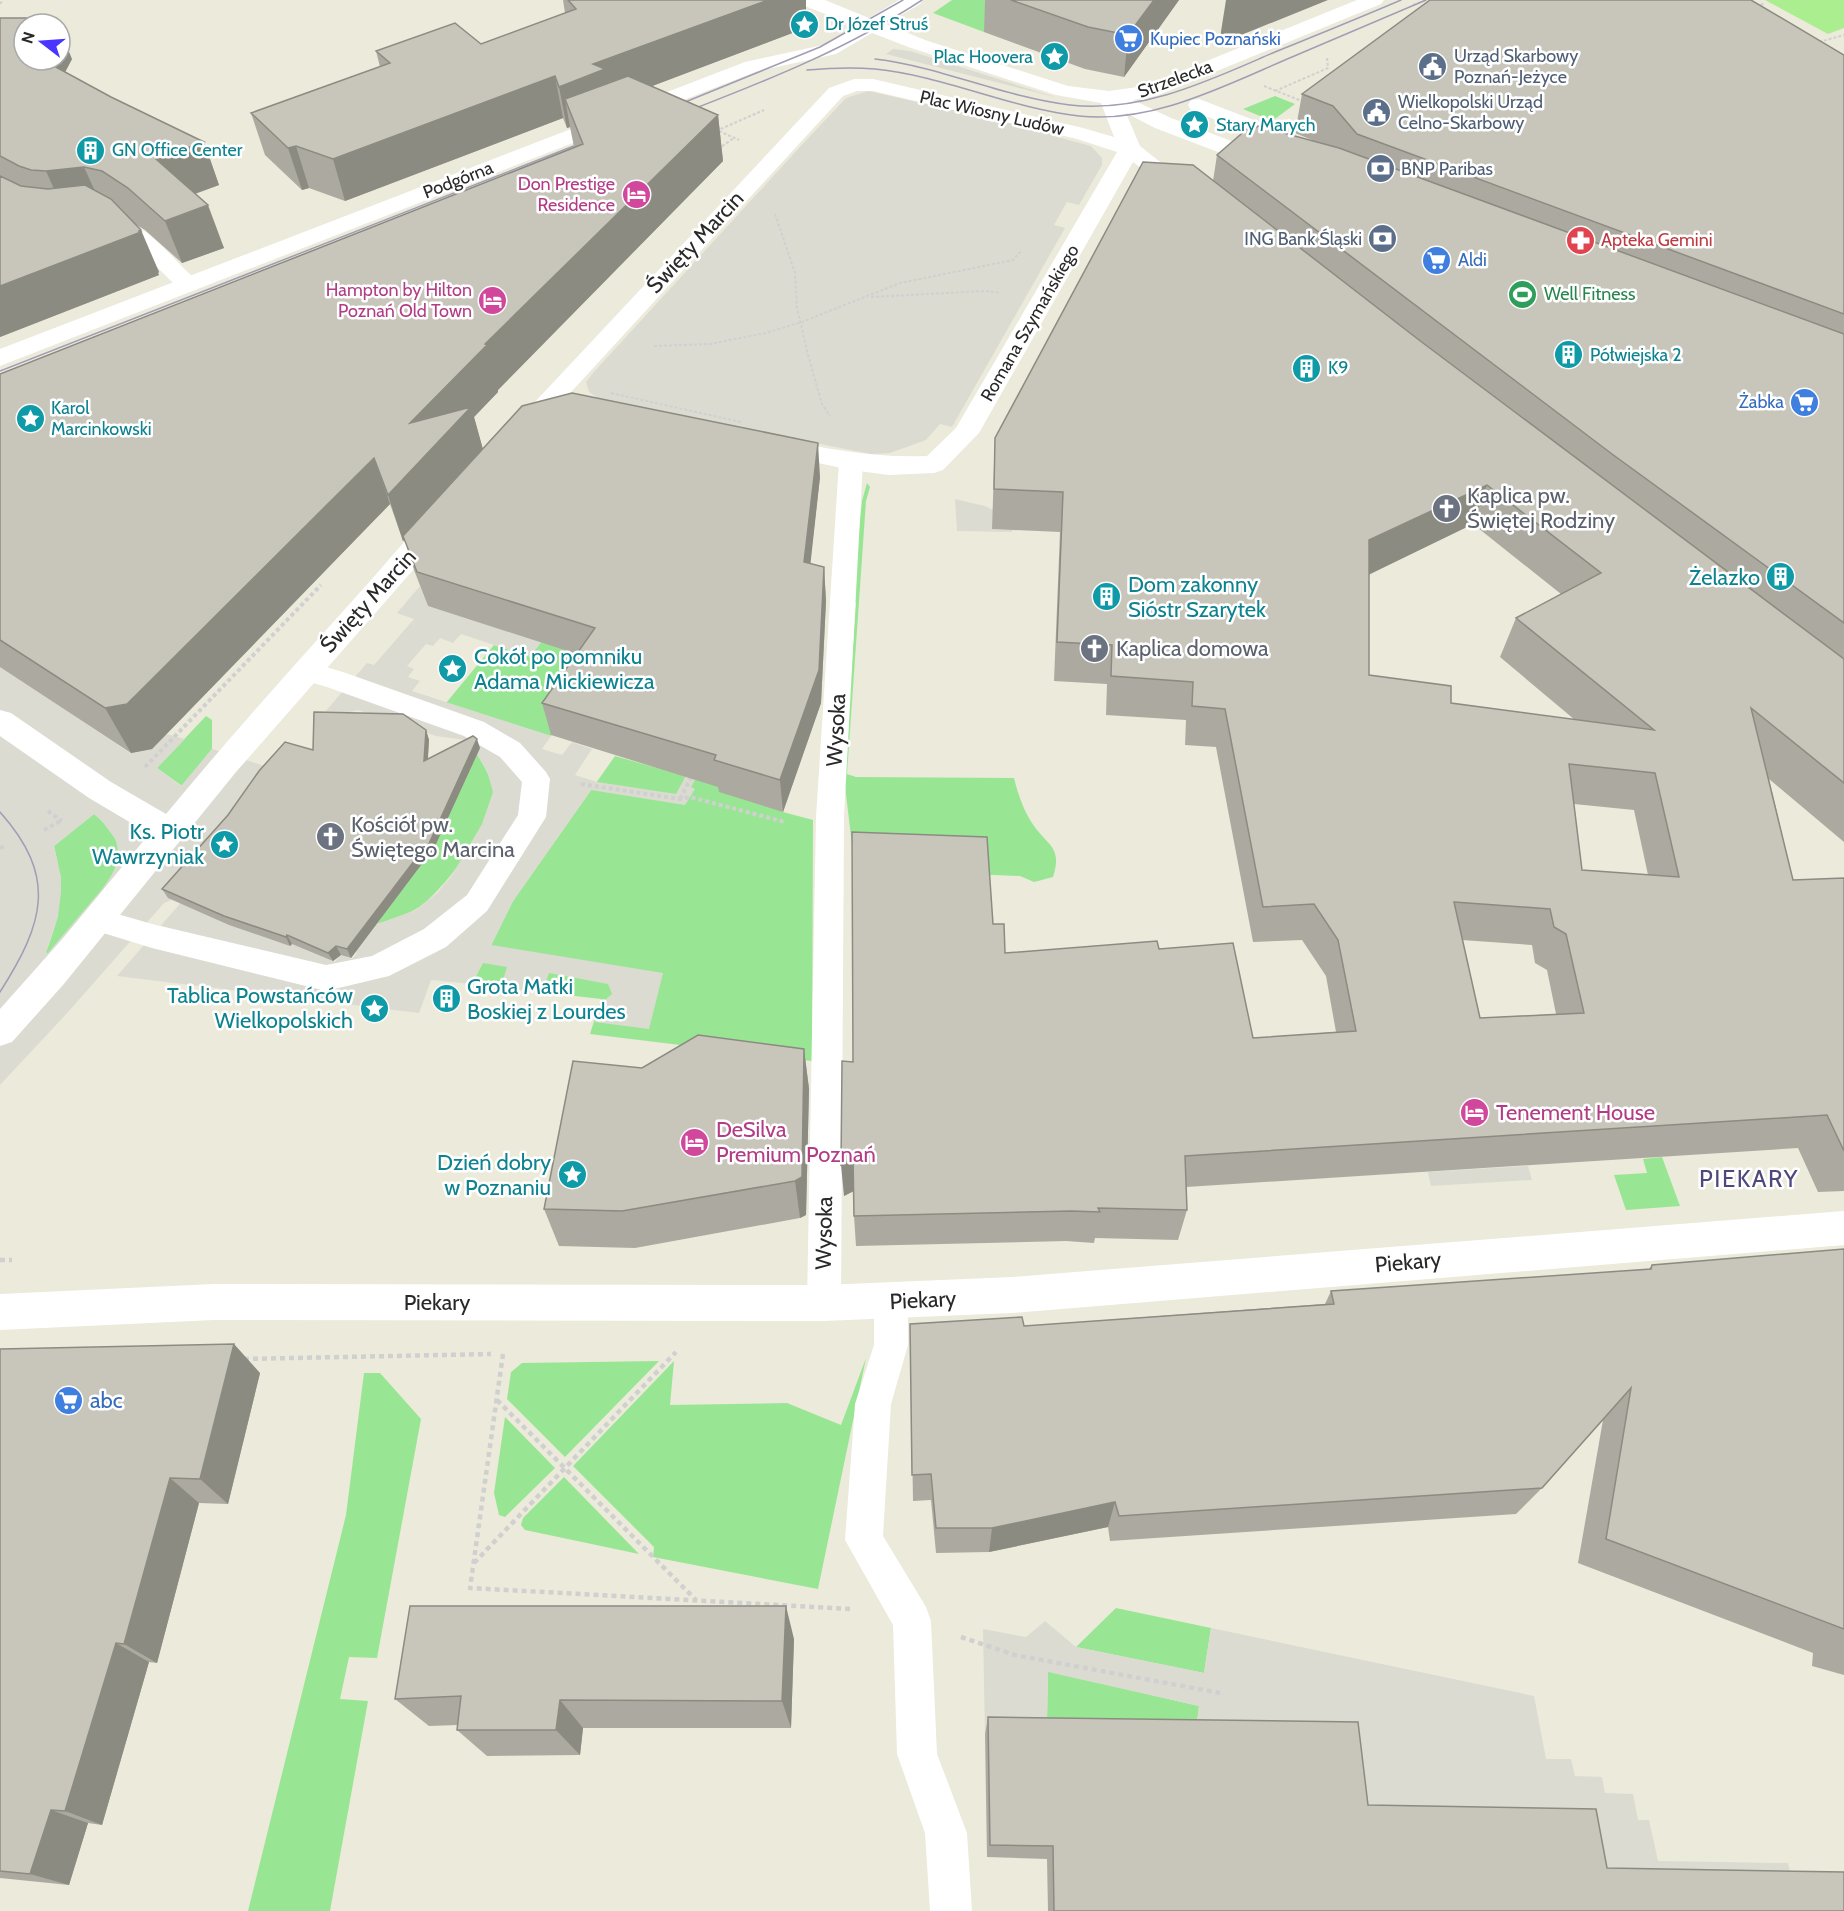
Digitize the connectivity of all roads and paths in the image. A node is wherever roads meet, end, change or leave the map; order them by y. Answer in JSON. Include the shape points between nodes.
{"nodes":[{"id":1,"x":3,"y":0,"type":"edge"},
{"id":2,"x":807,"y":0,"type":"edge"},
{"id":3,"x":913,"y":0,"type":"edge"},
{"id":4,"x":1374,"y":0,"type":"edge"},
{"id":5,"x":1765,"y":3,"type":"dead end"},
{"id":6,"x":0,"y":4,"type":"edge"},
{"id":7,"x":1754,"y":8,"type":"edge"},
{"id":8,"x":872,"y":26,"type":"junction"},
{"id":9,"x":1844,"y":35,"type":"edge"},
{"id":10,"x":1810,"y":44,"type":"edge"},
{"id":11,"x":1327,"y":54,"type":"dead end"},
{"id":12,"x":1328,"y":68,"type":"junction"},
{"id":13,"x":1337,"y":69,"type":"edge"},
{"id":14,"x":1255,"y":82,"type":"dead end"},
{"id":15,"x":854,"y":85,"type":"joint"},
{"id":16,"x":1275,"y":91,"type":"junction"},
{"id":17,"x":1108,"y":97,"type":"junction"},
{"id":18,"x":1199,"y":105,"type":"dead end"},
{"id":19,"x":772,"y":106,"type":"dead end"},
{"id":20,"x":718,"y":130,"type":"junction"},
{"id":21,"x":1271,"y":134,"type":"junction"},
{"id":22,"x":708,"y":135,"type":"dead end"},
{"id":23,"x":735,"y":138,"type":"junction"},
{"id":24,"x":742,"y":141,"type":"dead end"},
{"id":25,"x":717,"y":149,"type":"edge"},
{"id":26,"x":1130,"y":149,"type":"junction"},
{"id":27,"x":1315,"y":152,"type":"edge"},
{"id":28,"x":1287,"y":170,"type":"edge"},
{"id":29,"x":1197,"y":199,"type":"edge"},
{"id":30,"x":773,"y":210,"type":"dead end"},
{"id":31,"x":97,"y":219,"type":"edge"},
{"id":32,"x":1013,"y":260,"type":"dead end"},
{"id":33,"x":188,"y":285,"type":"junction"},
{"id":34,"x":868,"y":297,"type":"junction"},
{"id":35,"x":1038,"y":308,"type":"junction"},
{"id":36,"x":799,"y":323,"type":"junction"},
{"id":37,"x":606,"y":337,"type":"junction"},
{"id":38,"x":0,"y":358,"type":"edge"},
{"id":39,"x":747,"y":440,"type":"edge"},
{"id":40,"x":505,"y":449,"type":"edge"},
{"id":41,"x":851,"y":462,"type":"junction"},
{"id":42,"x":457,"y":502,"type":"edge"},
{"id":43,"x":323,"y":583,"type":"dead end"},
{"id":44,"x":305,"y":671,"type":"junction"},
{"id":45,"x":0,"y":721,"type":"edge"},
{"id":46,"x":696,"y":768,"type":"edge"},
{"id":47,"x":140,"y":772,"type":"dead end"},
{"id":48,"x":536,"y":779,"type":"junction"},
{"id":49,"x":680,"y":799,"type":"junction"},
{"id":50,"x":778,"y":820,"type":"edge"},
{"id":51,"x":161,"y":841,"type":"junction"},
{"id":52,"x":6,"y":846,"type":"dead end"},
{"id":53,"x":0,"y":848,"type":"edge"},
{"id":54,"x":97,"y":920,"type":"junction"},
{"id":55,"x":0,"y":1032,"type":"edge"},
{"id":56,"x":1844,"y":1228,"type":"edge"},
{"id":57,"x":0,"y":1260,"type":"edge"},
{"id":58,"x":23,"y":1260,"type":"dead end"},
{"id":59,"x":891,"y":1302,"type":"junction"},
{"id":60,"x":824,"y":1303,"type":"junction"},
{"id":61,"x":0,"y":1312,"type":"edge"},
{"id":62,"x":679,"y":1349,"type":"dead end"},
{"id":63,"x":503,"y":1354,"type":"dead end"},
{"id":64,"x":497,"y":1399,"type":"junction"},
{"id":65,"x":564,"y":1468,"type":"junction"},
{"id":66,"x":474,"y":1563,"type":"junction"},
{"id":67,"x":696,"y":1600,"type":"junction"},
{"id":68,"x":912,"y":1621,"type":"junction"},
{"id":69,"x":1220,"y":1693,"type":"dead end"},
{"id":70,"x":951,"y":1911,"type":"edge"}],
"edges":[{"from":1,"to":6,"type":"path"},
{"from":2,"to":8,"type":"street","name":"Plac Wiosny Ludów"},
{"from":3,"to":8,"type":"street","name":"Podgórna"},
{"from":4,"to":17,"type":"street","name":"Strzelecka","via":[[1155,89]]},
{"from":5,"to":7,"type":"path"},
{"from":8,"to":17,"type":"street","name":"Plac Wiosny Ludów","via":[[1063,91]]},
{"from":8,"to":33,"type":"street","name":"Podgórna","via":[[829,50],[752,66]]},
{"from":9,"to":10,"type":"path"},
{"from":11,"to":12,"type":"path"},
{"from":12,"to":13,"type":"path"},
{"from":12,"to":16,"type":"path"},
{"from":14,"to":16,"type":"path"},
{"from":15,"to":26,"type":"street","name":"Plac Wiosny Ludów","via":[[873,85],[1083,134]]},
{"from":15,"to":37,"type":"street","name":"Święty Marcin","via":[[836,92],[821,106]]},
{"from":16,"to":21,"type":"path","via":[[1310,105]]},
{"from":17,"to":26,"type":"street"},
{"from":17,"to":28,"type":"street","via":[[1163,123]]},
{"from":18,"to":21,"type":"street"},
{"from":19,"to":20,"type":"path"},
{"from":20,"to":22,"type":"path"},
{"from":20,"to":23,"type":"path"},
{"from":21,"to":27,"type":"street"},
{"from":23,"to":24,"type":"path"},
{"from":23,"to":25,"type":"path"},
{"from":26,"to":29,"type":"street"},
{"from":26,"to":35,"type":"street","name":"Romana Szymańskiego"},
{"from":30,"to":36,"type":"path","via":[[795,273]]},
{"from":31,"to":33,"type":"lane","via":[[108,218],[137,236]]},
{"from":32,"to":34,"type":"path","via":[[899,284]]},
{"from":33,"to":38,"type":"street","name":"Podgórna"},
{"from":34,"to":35,"type":"path","via":[[985,291],[998,292]]},
{"from":34,"to":36,"type":"path"},
{"from":35,"to":41,"type":"street","name":"Romana Szymańskiego","via":[[966,433],[934,464],[889,466]]},
{"from":36,"to":37,"type":"path","via":[[690,347],[647,346]]},
{"from":36,"to":41,"type":"path","via":[[822,404],[849,443]]},
{"from":37,"to":40,"type":"street","name":"Święty Marcin","via":[[563,399]]},
{"from":39,"to":41,"type":"street"},
{"from":41,"to":60,"type":"lane","name":"Wysoka","via":[[830,817]]},
{"from":42,"to":44,"type":"street","name":"Święty Marcin"},
{"from":43,"to":47,"type":"path"},
{"from":44,"to":48,"type":"lane","via":[[474,729],[510,750]]},
{"from":44,"to":51,"type":"street","name":"Święty Marcin"},
{"from":45,"to":51,"type":"street","via":[[100,790],[154,821]]},
{"from":46,"to":49,"type":"path"},
{"from":48,"to":49,"type":"path"},
{"from":48,"to":54,"type":"lane","via":[[532,817],[477,903],[435,938],[378,967],[326,978]]},
{"from":49,"to":50,"type":"path","via":[[690,797]]},
{"from":51,"to":54,"type":"street","name":"Święty Marcin"},
{"from":52,"to":53,"type":"path"},
{"from":54,"to":55,"type":"street","name":"Święty Marcin"},
{"from":56,"to":59,"type":"street","name":"Piekary"},
{"from":57,"to":58,"type":"path"},
{"from":59,"to":60,"type":"street","name":"Piekary"},
{"from":59,"to":68,"type":"lane","via":[[891,1345],[873,1404],[864,1540]]},
{"from":60,"to":61,"type":"street","name":"Piekary","via":[[214,1302]]},
{"from":62,"to":65,"type":"path"},
{"from":63,"to":64,"type":"path"},
{"from":64,"to":65,"type":"path"},
{"from":64,"to":66,"type":"path"},
{"from":65,"to":66,"type":"path"},
{"from":65,"to":67,"type":"path"},
{"from":66,"to":67,"type":"path","via":[[470,1588]]},
{"from":67,"to":68,"type":"path","via":[[883,1610]]},
{"from":68,"to":69,"type":"path","via":[[1015,1655]]},
{"from":68,"to":70,"type":"lane","via":[[917,1754],[946,1833]]}]}
